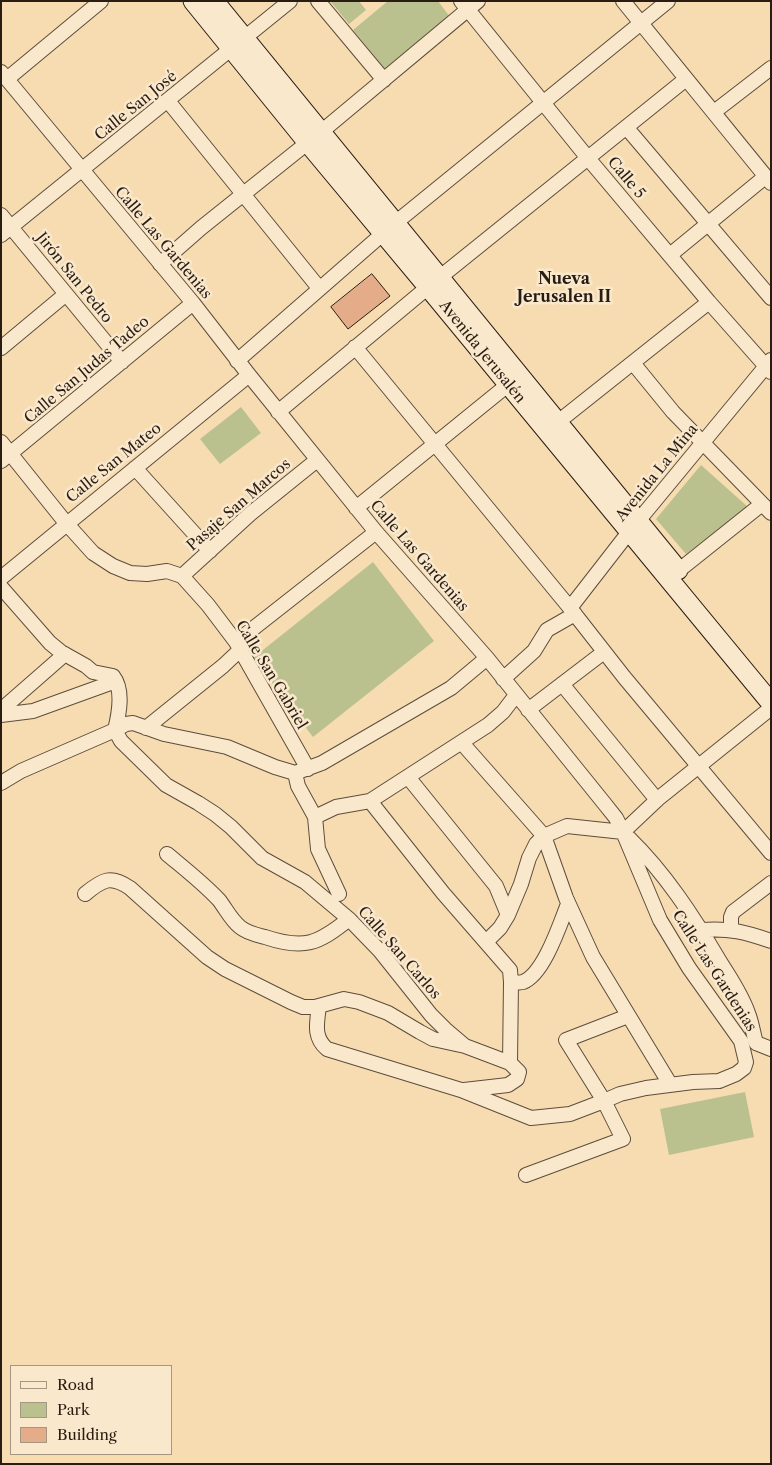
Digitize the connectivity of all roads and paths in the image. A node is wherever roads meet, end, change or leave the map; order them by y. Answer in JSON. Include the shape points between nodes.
{"nodes":[{"id":1,"x":101,"y":1,"type":"edge"},
{"id":2,"x":194,"y":1,"type":"edge"},
{"id":3,"x":214,"y":1,"type":"edge"},
{"id":4,"x":290,"y":1,"type":"edge"},
{"id":5,"x":318,"y":1,"type":"edge"},
{"id":6,"x":624,"y":1,"type":"edge"},
{"id":7,"x":668,"y":1,"type":"edge"},
{"id":8,"x":469,"y":4,"type":"edge"},
{"id":9,"x":641,"y":23,"type":"junction"},
{"id":10,"x":239,"y":44,"type":"junction"},
{"id":11,"x":771,"y":68,"type":"edge"},
{"id":12,"x":4,"y":76,"type":"edge"},
{"id":13,"x":686,"y":79,"type":"junction"},
{"id":14,"x":384,"y":80,"type":"junction"},
{"id":15,"x":168,"y":101,"type":"junction"},
{"id":16,"x":543,"y":103,"type":"junction"},
{"id":17,"x":714,"y":112,"type":"junction"},
{"id":18,"x":626,"y":127,"type":"junction"},
{"id":19,"x":314,"y":137,"type":"junction"},
{"id":20,"x":587,"y":157,"type":"junction"},
{"id":21,"x":82,"y":170,"type":"junction"},
{"id":22,"x":768,"y":180,"type":"edge"},
{"id":23,"x":244,"y":195,"type":"junction"},
{"id":24,"x":1,"y":215,"type":"edge"},
{"id":25,"x":708,"y":224,"type":"junction"},
{"id":26,"x":389,"y":229,"type":"junction"},
{"id":27,"x":6,"y":232,"type":"edge"},
{"id":28,"x":670,"y":255,"type":"junction"},
{"id":29,"x":160,"y":264,"type":"junction"},
{"id":30,"x":434,"y":282,"type":"junction"},
{"id":31,"x":319,"y":288,"type":"junction"},
{"id":32,"x":66,"y":294,"type":"junction"},
{"id":33,"x":771,"y":298,"type":"edge"},
{"id":34,"x":709,"y":302,"type":"junction"},
{"id":35,"x":193,"y":303,"type":"junction"},
{"id":36,"x":355,"y":347,"type":"junction"},
{"id":37,"x":1,"y":348,"type":"edge"},
{"id":38,"x":238,"y":361,"type":"junction"},
{"id":39,"x":122,"y":362,"type":"junction"},
{"id":40,"x":633,"y":363,"type":"junction"},
{"id":41,"x":769,"y":366,"type":"edge"},
{"id":42,"x":249,"y":375,"type":"junction"},
{"id":43,"x":514,"y":380,"type":"junction"},
{"id":44,"x":278,"y":412,"type":"junction"},
{"id":45,"x":558,"y":422,"type":"junction"},
{"id":46,"x":1,"y":442,"type":"edge"},
{"id":47,"x":702,"y":443,"type":"junction"},
{"id":48,"x":435,"y":444,"type":"junction"},
{"id":49,"x":6,"y":457,"type":"edge"},
{"id":50,"x":317,"y":460,"type":"junction"},
{"id":51,"x":135,"y":468,"type":"junction"},
{"id":52,"x":356,"y":508,"type":"junction"},
{"id":53,"x":766,"y":509,"type":"edge"},
{"id":54,"x":66,"y":523,"type":"junction"},
{"id":55,"x":634,"y":527,"type":"junction"},
{"id":56,"x":376,"y":532,"type":"junction"},
{"id":57,"x":210,"y":551,"type":"junction"},
{"id":58,"x":678,"y":571,"type":"junction"},
{"id":59,"x":182,"y":576,"type":"junction"},
{"id":60,"x":1,"y":578,"type":"edge"},
{"id":61,"x":1,"y":587,"type":"edge"},
{"id":62,"x":572,"y":611,"type":"junction"},
{"id":63,"x":238,"y":646,"type":"junction"},
{"id":64,"x":604,"y":652,"type":"junction"},
{"id":65,"x":64,"y":654,"type":"junction"},
{"id":66,"x":487,"y":658,"type":"junction"},
{"id":67,"x":503,"y":679,"type":"junction"},
{"id":68,"x":116,"y":681,"type":"junction"},
{"id":69,"x":771,"y":683,"type":"edge"},
{"id":70,"x":562,"y":684,"type":"junction"},
{"id":71,"x":516,"y":695,"type":"junction"},
{"id":72,"x":771,"y":703,"type":"edge"},
{"id":73,"x":771,"y":708,"type":"edge"},
{"id":74,"x":1,"y":710,"type":"edge"},
{"id":75,"x":528,"y":710,"type":"junction"},
{"id":76,"x":1,"y":715,"type":"edge"},
{"id":77,"x":146,"y":728,"type":"junction"},
{"id":78,"x":115,"y":730,"type":"junction"},
{"id":79,"x":462,"y":743,"type":"junction"},
{"id":80,"x":699,"y":766,"type":"junction"},
{"id":81,"x":302,"y":771,"type":"junction"},
{"id":82,"x":408,"y":777,"type":"junction"},
{"id":83,"x":1,"y":783,"type":"edge"},
{"id":84,"x":656,"y":800,"type":"junction"},
{"id":85,"x":370,"y":801,"type":"junction"},
{"id":86,"x":314,"y":817,"type":"junction"},
{"id":87,"x":623,"y":832,"type":"junction"},
{"id":88,"x":544,"y":836,"type":"junction"},
{"id":89,"x":771,"y":853,"type":"edge"},
{"id":90,"x":167,"y":854,"type":"dead end"},
{"id":91,"x":771,"y":883,"type":"edge"},
{"id":92,"x":85,"y":894,"type":"dead end"},
{"id":93,"x":339,"y":894,"type":"dead end"},
{"id":94,"x":568,"y":904,"type":"junction"},
{"id":95,"x":508,"y":915,"type":"junction"},
{"id":96,"x":349,"y":919,"type":"junction"},
{"id":97,"x":702,"y":930,"type":"junction"},
{"id":98,"x":731,"y":930,"type":"junction"},
{"id":99,"x":486,"y":942,"type":"junction"},
{"id":100,"x":771,"y":942,"type":"edge"},
{"id":101,"x":511,"y":982,"type":"junction"},
{"id":102,"x":318,"y":1006,"type":"junction"},
{"id":103,"x":628,"y":1016,"type":"junction"},
{"id":104,"x":465,"y":1046,"type":"junction"},
{"id":105,"x":750,"y":1048,"type":"junction"},
{"id":106,"x":771,"y":1049,"type":"edge"},
{"id":107,"x":510,"y":1063,"type":"junction"},
{"id":108,"x":670,"y":1084,"type":"junction"},
{"id":109,"x":461,"y":1090,"type":"junction"},
{"id":110,"x":604,"y":1102,"type":"junction"},
{"id":111,"x":526,"y":1175,"type":"dead end"}],
"edges":[{"from":1,"to":12,"type":"street"},
{"from":2,"to":10,"type":"street","name":"Avenida Jerusalén"},
{"from":3,"to":10,"type":"street","name":"Avenida Jerusalén"},
{"from":4,"to":10,"type":"street","name":"Calle San José"},
{"from":5,"to":14,"type":"street"},
{"from":6,"to":9,"type":"street"},
{"from":7,"to":9,"type":"street"},
{"from":8,"to":14,"type":"street"},
{"from":8,"to":16,"type":"street","name":"Calle 5"},
{"from":9,"to":13,"type":"street"},
{"from":9,"to":16,"type":"street"},
{"from":10,"to":15,"type":"street","name":"Calle San José"},
{"from":10,"to":19,"type":"street","name":"Avenida Jerusalén"},
{"from":11,"to":17,"type":"street"},
{"from":12,"to":21,"type":"street","name":"Calle Las Gardenias"},
{"from":13,"to":17,"type":"street"},
{"from":13,"to":18,"type":"street"},
{"from":14,"to":19,"type":"street"},
{"from":15,"to":21,"type":"street","name":"Calle San José"},
{"from":15,"to":23,"type":"street"},
{"from":16,"to":20,"type":"street","name":"Calle 5"},
{"from":16,"to":26,"type":"street"},
{"from":17,"to":22,"type":"street"},
{"from":18,"to":20,"type":"street"},
{"from":18,"to":25,"type":"street"},
{"from":19,"to":23,"type":"street"},
{"from":19,"to":26,"type":"street","name":"Avenida Jerusalén"},
{"from":20,"to":28,"type":"street","name":"Calle 5"},
{"from":20,"to":30,"type":"street"},
{"from":21,"to":27,"type":"street","name":"Calle San José"},
{"from":21,"to":29,"type":"street","name":"Calle Las Gardenias"},
{"from":22,"to":25,"type":"street"},
{"from":23,"to":29,"type":"street"},
{"from":23,"to":31,"type":"street"},
{"from":24,"to":27,"type":"street","name":"Jirón San Pedro"},
{"from":25,"to":28,"type":"street"},
{"from":25,"to":33,"type":"street"},
{"from":26,"to":30,"type":"street","name":"Avenida Jerusalén"},
{"from":26,"to":31,"type":"street"},
{"from":27,"to":32,"type":"street","name":"Jirón San Pedro"},
{"from":28,"to":34,"type":"street","name":"Calle 5"},
{"from":29,"to":35,"type":"street","name":"Calle Las Gardenias"},
{"from":30,"to":36,"type":"street"},
{"from":30,"to":43,"type":"street","name":"Avenida Jerusalén"},
{"from":31,"to":38,"type":"street"},
{"from":32,"to":37,"type":"street"},
{"from":32,"to":39,"type":"street","name":"Jirón San Pedro"},
{"from":34,"to":40,"type":"street"},
{"from":34,"to":41,"type":"street","name":"Calle 5"},
{"from":35,"to":38,"type":"street","name":"Calle Las Gardenias"},
{"from":35,"to":39,"type":"street","name":"Calle San Judas Tadeo"},
{"from":36,"to":44,"type":"street"},
{"from":36,"to":48,"type":"street"},
{"from":38,"to":42,"type":"street","name":"Calle Las Gardenias"},
{"from":39,"to":49,"type":"street","name":"Calle San Judas Tadeo"},
{"from":40,"to":45,"type":"street"},
{"from":40,"to":47,"type":"street"},
{"from":41,"to":47,"type":"street","name":"Avenida La Mina"},
{"from":42,"to":44,"type":"street","name":"Calle Las Gardenias"},
{"from":42,"to":51,"type":"street","name":"Calle San Mateo"},
{"from":43,"to":45,"type":"street","name":"Avenida Jerusalén"},
{"from":43,"to":48,"type":"street"},
{"from":43,"to":55,"type":"street","name":"Avenida Jerusalén"},
{"from":44,"to":50,"type":"street","name":"Calle Las Gardenias"},
{"from":45,"to":55,"type":"street","name":"Avenida Jerusalén"},
{"from":46,"to":49,"type":"street"},
{"from":47,"to":53,"type":"street"},
{"from":47,"to":55,"type":"street","name":"Avenida La Mina"},
{"from":48,"to":52,"type":"street"},
{"from":48,"to":62,"type":"street"},
{"from":49,"to":54,"type":"street"},
{"from":50,"to":52,"type":"street","name":"Calle Las Gardenias"},
{"from":50,"to":57,"type":"street","name":"Pasaje San Marcos"},
{"from":51,"to":54,"type":"street","name":"Calle San Mateo"},
{"from":51,"to":57,"type":"street"},
{"from":52,"to":56,"type":"street","name":"Calle Las Gardenias"},
{"from":53,"to":58,"type":"street"},
{"from":54,"to":59,"type":"street","via":[[93,553],[113,566],[130,573],[167,571]]},
{"from":54,"to":60,"type":"street","name":"Calle San Mateo"},
{"from":55,"to":58,"type":"street","name":"Avenida Jerusalén"},
{"from":55,"to":62,"type":"street","name":"Avenida La Mina"},
{"from":55,"to":72,"type":"street","name":"Avenida Jerusalén"},
{"from":56,"to":63,"type":"street"},
{"from":56,"to":66,"type":"street","name":"Calle Las Gardenias"},
{"from":57,"to":59,"type":"street","name":"Pasaje San Marcos"},
{"from":58,"to":69,"type":"street","name":"Avenida Jerusalén"},
{"from":59,"to":63,"type":"street","name":"Calle San Gabriel"},
{"from":61,"to":65,"type":"street","via":[[40,634]]},
{"from":62,"to":64,"type":"street"},
{"from":62,"to":67,"type":"street","via":[[547,630],[534,651]]},
{"from":63,"to":77,"type":"street","via":[[223,666]]},
{"from":63,"to":81,"type":"street","name":"Calle San Gabriel"},
{"from":64,"to":70,"type":"street"},
{"from":64,"to":80,"type":"street"},
{"from":65,"to":68,"type":"street","via":[[93,672],[113,676]]},
{"from":65,"to":74,"type":"street"},
{"from":66,"to":67,"type":"street","name":"Calle Las Gardenias"},
{"from":66,"to":81,"type":"street","via":[[451,688],[322,763]]},
{"from":67,"to":71,"type":"street","name":"Calle Las Gardenias"},
{"from":68,"to":76,"type":"street","via":[[33,711]]},
{"from":68,"to":78,"type":"street","via":[[119,713]]},
{"from":70,"to":75,"type":"street"},
{"from":70,"to":84,"type":"street"},
{"from":71,"to":75,"type":"street","name":"Calle Las Gardenias"},
{"from":71,"to":79,"type":"street","via":[[503,712]]},
{"from":73,"to":80,"type":"street"},
{"from":75,"to":87,"type":"street","name":"Calle Las Gardenias","via":[[616,818]]},
{"from":77,"to":78,"type":"street","via":[[133,723]]},
{"from":77,"to":81,"type":"street","via":[[227,747],[275,768]]},
{"from":78,"to":83,"type":"street"},
{"from":78,"to":96,"type":"street","name":"Calle San Carlos","via":[[121,741],[166,785],[215,814],[262,858],[305,882]]},
{"from":79,"to":82,"type":"street"},
{"from":79,"to":88,"type":"street"},
{"from":80,"to":84,"type":"street"},
{"from":80,"to":89,"type":"street"},
{"from":81,"to":86,"type":"street","name":"Calle San Gabriel","via":[[298,786]]},
{"from":82,"to":85,"type":"street"},
{"from":82,"to":95,"type":"street","via":[[496,886]]},
{"from":84,"to":87,"type":"street"},
{"from":85,"to":86,"type":"street","via":[[336,807]]},
{"from":85,"to":99,"type":"street"},
{"from":86,"to":93,"type":"street","via":[[318,849]]},
{"from":87,"to":88,"type":"street","via":[[567,826]]},
{"from":87,"to":97,"type":"street","via":[[652,862]]},
{"from":87,"to":105,"type":"street","name":"Calle Las Gardenias","via":[[660,920],[689,968],[741,1041]]},
{"from":88,"to":94,"type":"street"},
{"from":88,"to":95,"type":"street","via":[[529,858]]},
{"from":90,"to":96,"type":"street","via":[[202,884],[248,932],[290,944],[305,944],[316,941]]},
{"from":91,"to":98,"type":"street","via":[[733,912]]},
{"from":92,"to":102,"type":"street","via":[[103,881],[113,879],[120,882],[225,969],[291,1002],[304,1007]]},
{"from":94,"to":101,"type":"street","via":[[545,958],[522,982]]},
{"from":94,"to":103,"type":"street","via":[[593,957]]},
{"from":95,"to":99,"type":"street"},
{"from":96,"to":104,"type":"street","name":"Calle San Carlos","via":[[380,951],[430,1015]]},
{"from":97,"to":98,"type":"street"},
{"from":97,"to":105,"type":"street","via":[[736,984],[749,1014]]},
{"from":98,"to":100,"type":"street"},
{"from":99,"to":101,"type":"street","via":[[510,970]]},
{"from":101,"to":107,"type":"street"},
{"from":102,"to":104,"type":"street","via":[[344,999],[359,1002],[388,1013],[433,1039]]},
{"from":102,"to":109,"type":"street","via":[[317,1036],[327,1049]]},
{"from":103,"to":108,"type":"street"},
{"from":103,"to":110,"type":"street","via":[[566,1040]]},
{"from":104,"to":107,"type":"street"},
{"from":105,"to":106,"type":"street"},
{"from":105,"to":108,"type":"street","name":"Calle Las Gardenias","via":[[744,1068],[736,1074],[719,1081]]},
{"from":107,"to":109,"type":"street","via":[[519,1072],[517,1079],[508,1085]]},
{"from":108,"to":110,"type":"street","via":[[620,1094]]},
{"from":109,"to":110,"type":"street","via":[[531,1118],[570,1114]]},
{"from":110,"to":111,"type":"street","via":[[624,1139]]}]}
